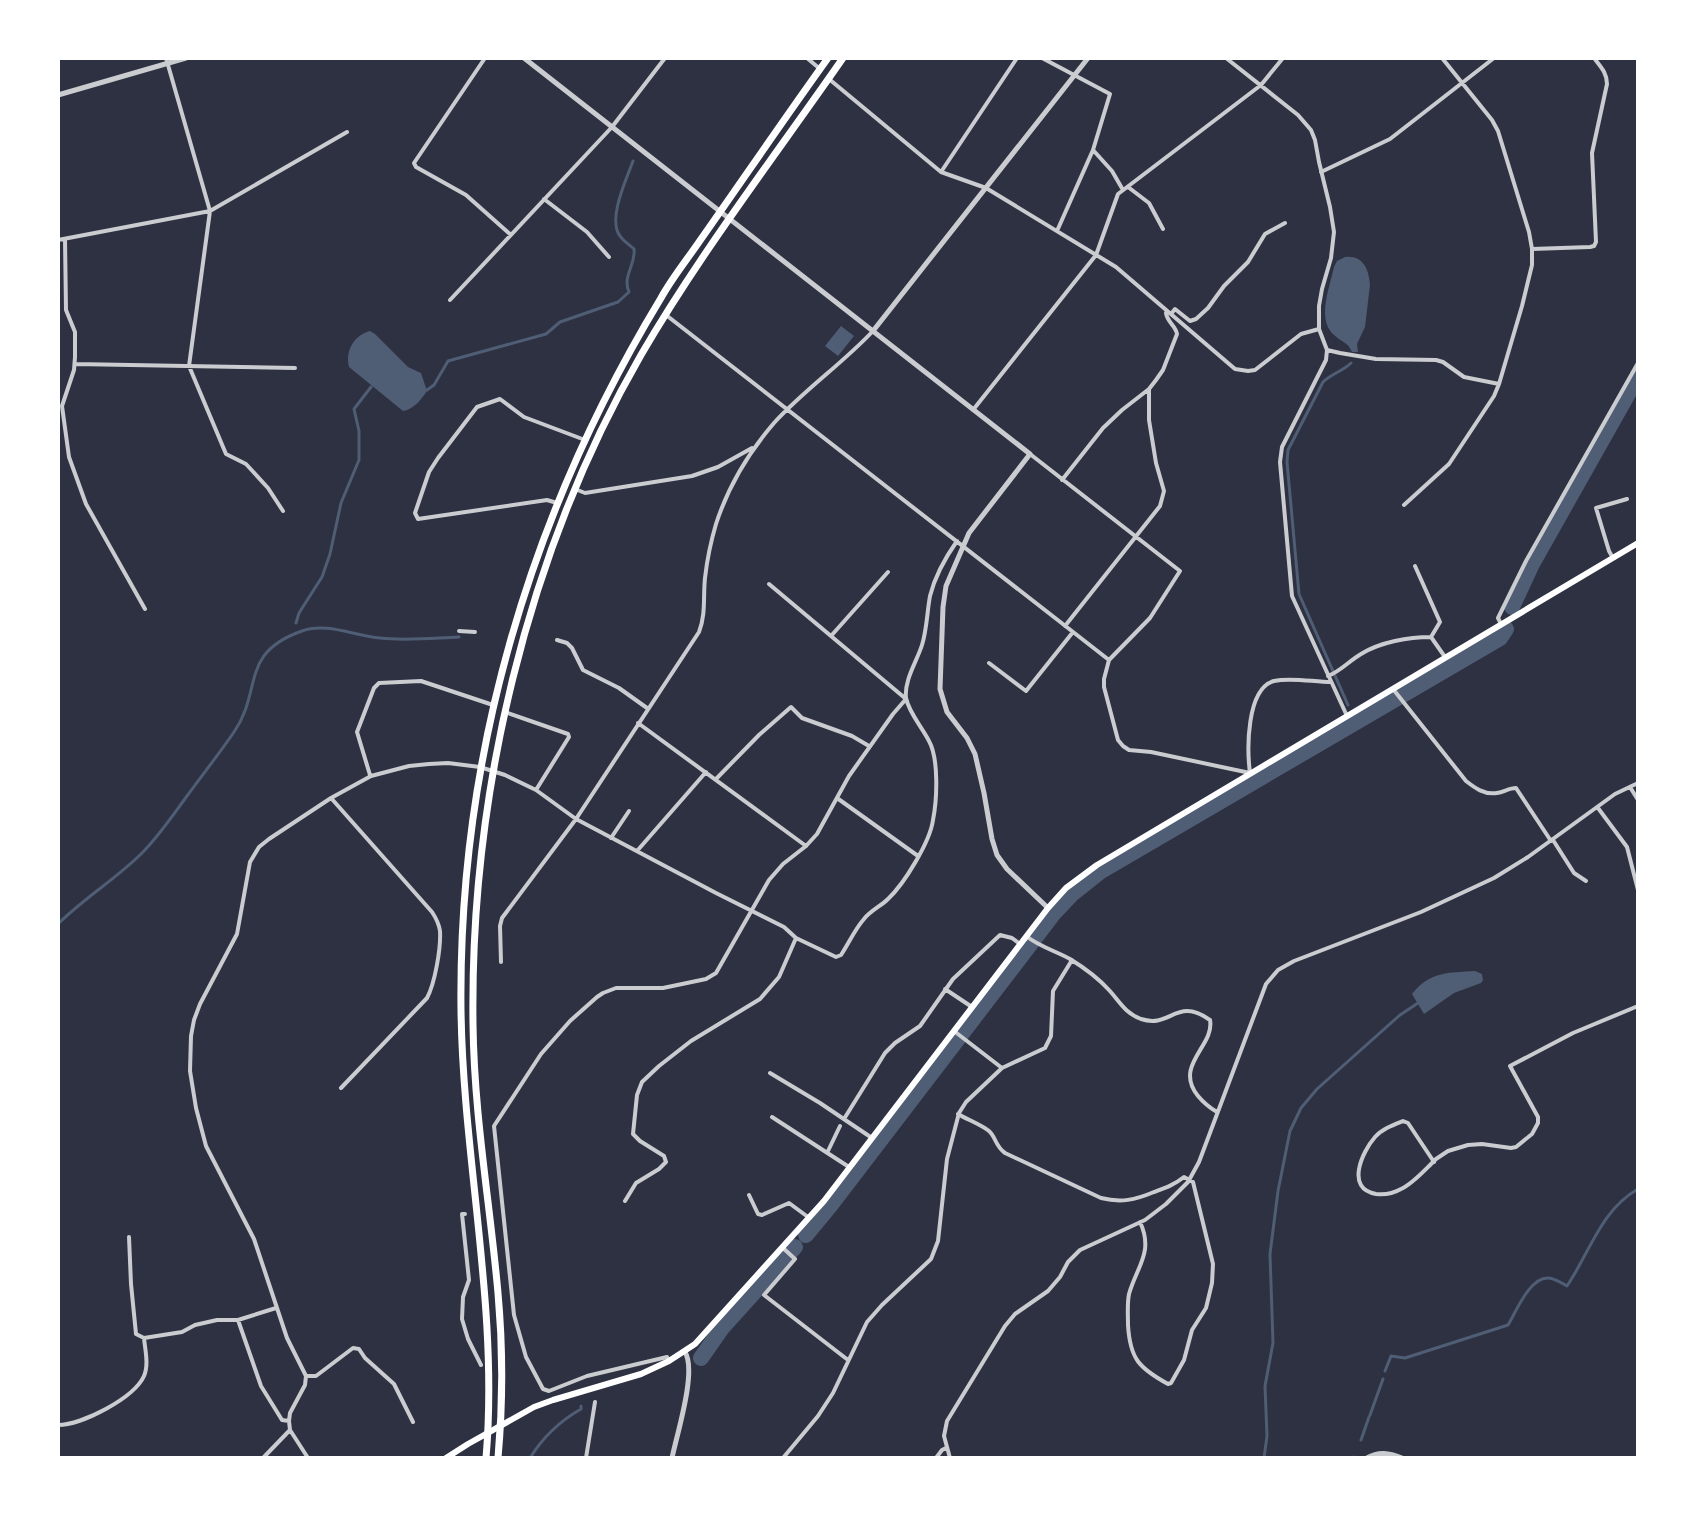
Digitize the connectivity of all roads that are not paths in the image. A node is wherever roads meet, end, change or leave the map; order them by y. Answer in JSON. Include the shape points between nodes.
{"nodes":[{"id":1,"x":186,"y":58,"type":"edge"},
{"id":2,"x":485,"y":58,"type":"edge"},
{"id":3,"x":524,"y":58,"type":"edge"},
{"id":4,"x":665,"y":58,"type":"edge"},
{"id":5,"x":807,"y":58,"type":"edge"},
{"id":6,"x":828,"y":58,"type":"edge"},
{"id":7,"x":843,"y":58,"type":"edge"},
{"id":8,"x":1017,"y":58,"type":"edge"},
{"id":9,"x":1042,"y":58,"type":"edge"},
{"id":10,"x":1088,"y":58,"type":"edge"},
{"id":11,"x":1226,"y":58,"type":"edge"},
{"id":12,"x":1283,"y":58,"type":"edge"},
{"id":13,"x":1442,"y":58,"type":"edge"},
{"id":14,"x":1494,"y":58,"type":"edge"},
{"id":15,"x":1594,"y":58,"type":"edge"},
{"id":16,"x":167,"y":61,"type":"edge"},
{"id":17,"x":820,"y":69,"type":"junction"},
{"id":18,"x":1074,"y":75,"type":"junction"},
{"id":19,"x":829,"y":79,"type":"junction"},
{"id":20,"x":1463,"y":82,"type":"junction"},
{"id":21,"x":1261,"y":85,"type":"junction"},
{"id":22,"x":58,"y":95,"type":"edge"},
{"id":23,"x":612,"y":127,"type":"junction"},
{"id":24,"x":347,"y":132,"type":"dead end"},
{"id":25,"x":1093,"y":150,"type":"junction"},
{"id":26,"x":941,"y":172,"type":"junction"},
{"id":27,"x":1321,"y":172,"type":"junction"},
{"id":28,"x":986,"y":188,"type":"junction"},
{"id":29,"x":1126,"y":189,"type":"junction"},
{"id":30,"x":544,"y":199,"type":"junction"},
{"id":31,"x":210,"y":211,"type":"junction"},
{"id":32,"x":720,"y":211,"type":"junction"},
{"id":33,"x":730,"y":219,"type":"junction"},
{"id":34,"x":1285,"y":223,"type":"dead end"},
{"id":35,"x":1163,"y":229,"type":"dead end"},
{"id":36,"x":1057,"y":231,"type":"junction"},
{"id":37,"x":511,"y":235,"type":"junction"},
{"id":38,"x":65,"y":239,"type":"junction"},
{"id":39,"x":58,"y":240,"type":"edge"},
{"id":40,"x":1532,"y":249,"type":"junction"},
{"id":41,"x":1096,"y":255,"type":"junction"},
{"id":42,"x":609,"y":257,"type":"dead end"},
{"id":43,"x":450,"y":300,"type":"dead end"},
{"id":44,"x":1168,"y":312,"type":"junction"},
{"id":45,"x":665,"y":314,"type":"junction"},
{"id":46,"x":1319,"y":329,"type":"junction"},
{"id":47,"x":873,"y":331,"type":"junction"},
{"id":48,"x":1327,"y":350,"type":"junction"},
{"id":49,"x":1638,"y":363,"type":"edge"},
{"id":50,"x":75,"y":364,"type":"junction"},
{"id":51,"x":189,"y":366,"type":"junction"},
{"id":52,"x":295,"y":368,"type":"dead end"},
{"id":53,"x":1499,"y":384,"type":"junction"},
{"id":54,"x":1149,"y":389,"type":"junction"},
{"id":55,"x":788,"y":409,"type":"junction"},
{"id":56,"x":973,"y":410,"type":"junction"},
{"id":57,"x":585,"y":440,"type":"junction"},
{"id":58,"x":755,"y":446,"type":"junction"},
{"id":59,"x":1030,"y":454,"type":"junction"},
{"id":60,"x":1062,"y":480,"type":"junction"},
{"id":61,"x":575,"y":489,"type":"junction"},
{"id":62,"x":1627,"y":499,"type":"dead end"},
{"id":63,"x":557,"y":503,"type":"junction"},
{"id":64,"x":1404,"y":505,"type":"dead end"},
{"id":65,"x":283,"y":511,"type":"dead end"},
{"id":66,"x":1136,"y":537,"type":"junction"},
{"id":67,"x":1638,"y":543,"type":"edge"},
{"id":68,"x":960,"y":544,"type":"junction"},
{"id":69,"x":1613,"y":558,"type":"junction"},
{"id":70,"x":1415,"y":566,"type":"dead end"},
{"id":71,"x":888,"y":572,"type":"dead end"},
{"id":72,"x":769,"y":584,"type":"dead end"},
{"id":73,"x":145,"y":609,"type":"dead end"},
{"id":74,"x":1502,"y":625,"type":"junction"},
{"id":75,"x":1065,"y":626,"type":"junction"},
{"id":76,"x":459,"y":631,"type":"dead end"},
{"id":77,"x":475,"y":632,"type":"dead end"},
{"id":78,"x":1073,"y":632,"type":"junction"},
{"id":79,"x":831,"y":636,"type":"junction"},
{"id":80,"x":1431,"y":637,"type":"junction"},
{"id":81,"x":557,"y":640,"type":"dead end"},
{"id":82,"x":1446,"y":658,"type":"junction"},
{"id":83,"x":1109,"y":660,"type":"junction"},
{"id":84,"x":989,"y":663,"type":"dead end"},
{"id":85,"x":1333,"y":674,"type":"junction"},
{"id":86,"x":1331,"y":682,"type":"junction"},
{"id":87,"x":1395,"y":691,"type":"junction"},
{"id":88,"x":906,"y":699,"type":"junction"},
{"id":89,"x":493,"y":705,"type":"junction"},
{"id":90,"x":648,"y":709,"type":"junction"},
{"id":91,"x":505,"y":712,"type":"junction"},
{"id":92,"x":1347,"y":716,"type":"junction"},
{"id":93,"x":638,"y":723,"type":"junction"},
{"id":94,"x":869,"y":746,"type":"junction"},
{"id":95,"x":480,"y":767,"type":"junction"},
{"id":96,"x":493,"y":771,"type":"junction"},
{"id":97,"x":706,"y":772,"type":"junction"},
{"id":98,"x":1250,"y":773,"type":"junction"},
{"id":99,"x":371,"y":776,"type":"junction"},
{"id":100,"x":716,"y":779,"type":"junction"},
{"id":101,"x":1638,"y":783,"type":"edge"},
{"id":102,"x":1630,"y":787,"type":"junction"},
{"id":103,"x":536,"y":790,"type":"junction"},
{"id":104,"x":331,"y":798,"type":"junction"},
{"id":105,"x":837,"y":798,"type":"junction"},
{"id":106,"x":1638,"y":800,"type":"edge"},
{"id":107,"x":1598,"y":808,"type":"junction"},
{"id":108,"x":629,"y":811,"type":"dead end"},
{"id":109,"x":576,"y":819,"type":"junction"},
{"id":110,"x":611,"y":838,"type":"junction"},
{"id":111,"x":1552,"y":840,"type":"junction"},
{"id":112,"x":806,"y":846,"type":"junction"},
{"id":113,"x":637,"y":851,"type":"junction"},
{"id":114,"x":918,"y":856,"type":"junction"},
{"id":115,"x":1586,"y":881,"type":"dead end"},
{"id":116,"x":1638,"y":890,"type":"edge"},
{"id":117,"x":1048,"y":908,"type":"junction"},
{"id":118,"x":752,"y":910,"type":"junction"},
{"id":119,"x":796,"y":938,"type":"junction"},
{"id":120,"x":1030,"y":939,"type":"junction"},
{"id":121,"x":1020,"y":944,"type":"junction"},
{"id":122,"x":1072,"y":960,"type":"junction"},
{"id":123,"x":501,"y":962,"type":"dead end"},
{"id":124,"x":945,"y":989,"type":"junction"},
{"id":125,"x":1638,"y":1006,"type":"edge"},
{"id":126,"x":972,"y":1007,"type":"junction"},
{"id":127,"x":958,"y":1034,"type":"junction"},
{"id":128,"x":1002,"y":1068,"type":"junction"},
{"id":129,"x":770,"y":1073,"type":"dead end"},
{"id":130,"x":341,"y":1088,"type":"dead end"},
{"id":131,"x":1217,"y":1112,"type":"junction"},
{"id":132,"x":958,"y":1114,"type":"junction"},
{"id":133,"x":772,"y":1117,"type":"dead end"},
{"id":134,"x":844,"y":1119,"type":"junction"},
{"id":135,"x":840,"y":1126,"type":"dead end"},
{"id":136,"x":872,"y":1138,"type":"junction"},
{"id":137,"x":828,"y":1151,"type":"junction"},
{"id":138,"x":1434,"y":1162,"type":"junction"},
{"id":139,"x":849,"y":1167,"type":"junction"},
{"id":140,"x":1190,"y":1179,"type":"junction"},
{"id":141,"x":749,"y":1195,"type":"dead end"},
{"id":142,"x":625,"y":1201,"type":"dead end"},
{"id":143,"x":465,"y":1214,"type":"dead end"},
{"id":144,"x":810,"y":1219,"type":"junction"},
{"id":145,"x":1140,"y":1222,"type":"junction"},
{"id":146,"x":129,"y":1237,"type":"dead end"},
{"id":147,"x":788,"y":1252,"type":"junction"},
{"id":148,"x":511,"y":1277,"type":"junction"},
{"id":149,"x":496,"y":1278,"type":"junction"},
{"id":150,"x":483,"y":1279,"type":"junction"},
{"id":151,"x":469,"y":1280,"type":"junction"},
{"id":152,"x":276,"y":1308,"type":"junction"},
{"id":153,"x":238,"y":1320,"type":"junction"},
{"id":154,"x":144,"y":1338,"type":"junction"},
{"id":155,"x":685,"y":1352,"type":"junction"},
{"id":156,"x":848,"y":1360,"type":"junction"},
{"id":157,"x":669,"y":1361,"type":"junction"},
{"id":158,"x":481,"y":1365,"type":"dead end"},
{"id":159,"x":306,"y":1376,"type":"junction"},
{"id":160,"x":595,"y":1402,"type":"dead end"},
{"id":161,"x":289,"y":1421,"type":"junction"},
{"id":162,"x":413,"y":1422,"type":"dead end"},
{"id":163,"x":58,"y":1425,"type":"edge"},
{"id":164,"x":501,"y":1425,"type":"junction"},
{"id":165,"x":290,"y":1430,"type":"junction"},
{"id":166,"x":488,"y":1432,"type":"junction"},
{"id":167,"x":946,"y":1448,"type":"junction"},
{"id":168,"x":263,"y":1458,"type":"edge"},
{"id":169,"x":308,"y":1458,"type":"edge"},
{"id":170,"x":446,"y":1458,"type":"edge"},
{"id":171,"x":486,"y":1458,"type":"edge"},
{"id":172,"x":498,"y":1458,"type":"edge"},
{"id":173,"x":586,"y":1458,"type":"edge"},
{"id":174,"x":672,"y":1458,"type":"edge"},
{"id":175,"x":783,"y":1458,"type":"edge"},
{"id":176,"x":936,"y":1458,"type":"edge"},
{"id":177,"x":950,"y":1458,"type":"edge"},
{"id":178,"x":1367,"y":1458,"type":"edge"},
{"id":179,"x":1402,"y":1458,"type":"edge"}],
"edges":[{"from":1,"to":16,"type":"street"},
{"from":2,"to":37,"type":"street","via":[[414,163],[466,195]]},
{"from":3,"to":23,"type":"street"},
{"from":4,"to":23,"type":"street"},
{"from":5,"to":17,"type":"street"},
{"from":6,"to":17,"type":"main road"},
{"from":7,"to":19,"type":"main road"},
{"from":8,"to":26,"type":"street"},
{"from":9,"to":18,"type":"street"},
{"from":10,"to":18,"type":"street"},
{"from":11,"to":21,"type":"street"},
{"from":12,"to":21,"type":"street"},
{"from":13,"to":20,"type":"street"},
{"from":14,"to":20,"type":"street"},
{"from":15,"to":40,"type":"street","via":[[1607,77],[1592,153],[1596,242],[1590,247]]},
{"from":16,"to":22,"type":"street"},
{"from":16,"to":31,"type":"street"},
{"from":17,"to":32,"type":"main road"},
{"from":18,"to":25,"type":"street","via":[[1110,94]]},
{"from":18,"to":28,"type":"street"},
{"from":19,"to":26,"type":"street"},
{"from":19,"to":33,"type":"main road"},
{"from":20,"to":27,"type":"street","via":[[1390,139]]},
{"from":20,"to":40,"type":"street","via":[[1498,131]]},
{"from":21,"to":27,"type":"street","via":[[1311,130]]},
{"from":21,"to":29,"type":"street"},
{"from":23,"to":30,"type":"street"},
{"from":23,"to":32,"type":"street"},
{"from":24,"to":31,"type":"street"},
{"from":25,"to":29,"type":"street"},
{"from":25,"to":36,"type":"street"},
{"from":26,"to":28,"type":"street"},
{"from":27,"to":46,"type":"street","via":[[1334,232]]},
{"from":28,"to":36,"type":"street"},
{"from":28,"to":47,"type":"street"},
{"from":29,"to":35,"type":"street","via":[[1149,203]]},
{"from":29,"to":41,"type":"street","via":[[1118,194]]},
{"from":30,"to":37,"type":"street"},
{"from":30,"to":42,"type":"street","via":[[587,232]]},
{"from":31,"to":38,"type":"street"},
{"from":31,"to":51,"type":"street"},
{"from":32,"to":33,"type":"street"},
{"from":32,"to":57,"type":"main road","via":[[643,327]]},
{"from":33,"to":45,"type":"main road"},
{"from":33,"to":47,"type":"street"},
{"from":34,"to":44,"type":"street","via":[[1265,234],[1248,262],[1196,319],[1190,321],[1175,309]]},
{"from":36,"to":41,"type":"street"},
{"from":37,"to":43,"type":"street"},
{"from":38,"to":39,"type":"street"},
{"from":38,"to":50,"type":"street","via":[[66,310],[75,332]]},
{"from":40,"to":53,"type":"street"},
{"from":41,"to":44,"type":"street"},
{"from":41,"to":56,"type":"street"},
{"from":44,"to":46,"type":"street","via":[[1241,371],[1255,370],[1301,334]]},
{"from":44,"to":54,"type":"street","via":[[1176,339]]},
{"from":45,"to":55,"type":"street"},
{"from":45,"to":61,"type":"main road"},
{"from":46,"to":48,"type":"street"},
{"from":47,"to":55,"type":"street"},
{"from":47,"to":56,"type":"street"},
{"from":48,"to":53,"type":"street","via":[[1376,359],[1436,360],[1464,377]]},
{"from":48,"to":85,"type":"street","via":[[1280,462],[1292,596]]},
{"from":49,"to":74,"type":"street","via":[[1526,561],[1498,618]]},
{"from":50,"to":51,"type":"street"},
{"from":50,"to":73,"type":"street","via":[[62,406],[69,457],[86,504]]},
{"from":51,"to":52,"type":"street"},
{"from":51,"to":65,"type":"street","via":[[226,454],[246,464]]},
{"from":53,"to":64,"type":"street","via":[[1449,464]]},
{"from":54,"to":60,"type":"street","via":[[1103,428]]},
{"from":54,"to":66,"type":"street","via":[[1149,420],[1164,491],[1160,506]]},
{"from":55,"to":58,"type":"street"},
{"from":55,"to":68,"type":"street"},
{"from":56,"to":59,"type":"street"},
{"from":57,"to":63,"type":"main road"},
{"from":57,"to":63,"type":"street","via":[[524,417],[500,399],[477,407],[429,472],[415,513],[418,519],[547,500]]},
{"from":58,"to":61,"type":"street","via":[[692,476],[585,493]]},
{"from":58,"to":90,"type":"street","via":[[715,526],[699,632]]},
{"from":59,"to":60,"type":"street"},
{"from":59,"to":68,"type":"street"},
{"from":60,"to":66,"type":"street"},
{"from":61,"to":91,"type":"main road","via":[[536,593]]},
{"from":62,"to":69,"type":"street","via":[[1596,508]]},
{"from":63,"to":89,"type":"main road"},
{"from":66,"to":75,"type":"street"},
{"from":66,"to":83,"type":"street","via":[[1180,571],[1150,618]]},
{"from":67,"to":69,"type":"main road"},
{"from":68,"to":75,"type":"street"},
{"from":68,"to":88,"type":"street","via":[[935,581]]},
{"from":68,"to":117,"type":"street","via":[[943,600],[941,697],[975,754],[997,855]]},
{"from":69,"to":74,"type":"main road"},
{"from":70,"to":80,"type":"street","via":[[1440,622]]},
{"from":71,"to":79,"type":"street"},
{"from":72,"to":79,"type":"street"},
{"from":74,"to":82,"type":"main road"},
{"from":75,"to":78,"type":"street"},
{"from":76,"to":77,"type":"street"},
{"from":78,"to":83,"type":"street"},
{"from":78,"to":84,"type":"street","via":[[1026,691]]},
{"from":79,"to":88,"type":"street"},
{"from":80,"to":82,"type":"street"},
{"from":80,"to":85,"type":"street","via":[[1367,650]]},
{"from":81,"to":90,"type":"street","via":[[572,648],[583,670]]},
{"from":82,"to":87,"type":"main road"},
{"from":83,"to":98,"type":"street","via":[[1104,687],[1123,746]]},
{"from":85,"to":86,"type":"street"},
{"from":86,"to":92,"type":"street"},
{"from":86,"to":98,"type":"street","via":[[1277,680],[1264,687],[1250,727]]},
{"from":87,"to":92,"type":"main road"},
{"from":87,"to":111,"type":"street","via":[[1466,781],[1485,793],[1512,787],[1519,791]]},
{"from":88,"to":94,"type":"street"},
{"from":88,"to":114,"type":"street","via":[[934,756],[933,821]]},
{"from":89,"to":95,"type":"main road"},
{"from":89,"to":99,"type":"street","via":[[427,682],[379,683],[357,732]]},
{"from":90,"to":93,"type":"street"},
{"from":91,"to":96,"type":"main road"},
{"from":91,"to":103,"type":"street","via":[[568,734]]},
{"from":92,"to":98,"type":"main road"},
{"from":93,"to":97,"type":"street"},
{"from":93,"to":109,"type":"street"},
{"from":94,"to":100,"type":"street","via":[[802,718],[791,707]]},
{"from":94,"to":105,"type":"street"},
{"from":95,"to":96,"type":"street"},
{"from":95,"to":99,"type":"street","via":[[429,764]]},
{"from":95,"to":150,"type":"main road","via":[[465,890],[461,1011]]},
{"from":96,"to":103,"type":"street"},
{"from":96,"to":149,"type":"main road","via":[[478,887],[473,1009]]},
{"from":97,"to":100,"type":"street"},
{"from":97,"to":113,"type":"street"},
{"from":98,"to":117,"type":"main road","via":[[1088,870]]},
{"from":99,"to":104,"type":"street"},
{"from":100,"to":112,"type":"street"},
{"from":101,"to":102,"type":"street"},
{"from":102,"to":106,"type":"street"},
{"from":102,"to":107,"type":"street"},
{"from":103,"to":109,"type":"street"},
{"from":104,"to":130,"type":"street","via":[[432,912],[440,932],[427,998]]},
{"from":104,"to":152,"type":"street","via":[[254,854],[237,934],[200,1004],[191,1036],[190,1071],[200,1127],[254,1239]]},
{"from":105,"to":112,"type":"street"},
{"from":105,"to":114,"type":"street"},
{"from":107,"to":111,"type":"street"},
{"from":107,"to":116,"type":"street","via":[[1627,847]]},
{"from":108,"to":110,"type":"street"},
{"from":109,"to":110,"type":"street"},
{"from":109,"to":123,"type":"street","via":[[502,918]]},
{"from":110,"to":113,"type":"street"},
{"from":111,"to":115,"type":"street","via":[[1574,873]]},
{"from":111,"to":131,"type":"street","via":[[1458,896],[1278,970],[1266,984]]},
{"from":112,"to":118,"type":"street","via":[[769,880]]},
{"from":113,"to":118,"type":"street"},
{"from":114,"to":119,"type":"street","via":[[891,896],[865,917],[841,955]]},
{"from":117,"to":120,"type":"main road"},
{"from":118,"to":119,"type":"street"},
{"from":118,"to":148,"type":"street","via":[[712,977],[663,988],[609,990],[597,997],[548,1045],[507,1103],[494,1126]]},
{"from":119,"to":142,"type":"street","via":[[770,990],[691,1041],[642,1082],[633,1134],[666,1162],[636,1183]]},
{"from":120,"to":121,"type":"main road"},
{"from":120,"to":122,"type":"street"},
{"from":121,"to":124,"type":"street","via":[[1000,935]]},
{"from":121,"to":126,"type":"main road"},
{"from":122,"to":128,"type":"street","via":[[1053,991],[1049,1043]]},
{"from":122,"to":131,"type":"street","via":[[1138,1018],[1160,1021],[1186,1010],[1210,1020],[1211,1029],[1190,1075],[1196,1094]]},
{"from":124,"to":126,"type":"street"},
{"from":124,"to":134,"type":"street","via":[[920,1026],[885,1053]]},
{"from":125,"to":138,"type":"street","via":[[1510,1066],[1538,1117],[1536,1129],[1522,1144],[1461,1146]]},
{"from":126,"to":127,"type":"main road"},
{"from":127,"to":128,"type":"street"},
{"from":127,"to":136,"type":"main road"},
{"from":128,"to":132,"type":"street"},
{"from":129,"to":134,"type":"street"},
{"from":131,"to":140,"type":"street"},
{"from":132,"to":140,"type":"street","via":[[989,1131],[1005,1153],[1111,1201],[1132,1201]]},
{"from":132,"to":156,"type":"street","via":[[935,1253],[871,1316]]},
{"from":133,"to":137,"type":"street"},
{"from":134,"to":136,"type":"street"},
{"from":135,"to":137,"type":"street"},
{"from":136,"to":139,"type":"main road"},
{"from":137,"to":139,"type":"street"},
{"from":138,"to":138,"type":"street","via":[[1395,1192],[1369,1192],[1358,1178],[1376,1136],[1403,1121]]},
{"from":139,"to":144,"type":"main road"},
{"from":140,"to":145,"type":"street"},
{"from":140,"to":145,"type":"street","via":[[1213,1264],[1212,1283],[1184,1360],[1168,1384],[1140,1365],[1130,1344],[1128,1299],[1146,1244]]},
{"from":141,"to":144,"type":"street","via":[[758,1214],[789,1203]]},
{"from":143,"to":151,"type":"street"},
{"from":144,"to":147,"type":"main road"},
{"from":145,"to":167,"type":"street","via":[[1080,1250],[1048,1291],[1010,1320],[947,1421]]},
{"from":146,"to":154,"type":"street","via":[[136,1334]]},
{"from":147,"to":155,"type":"main road"},
{"from":147,"to":156,"type":"street","via":[[795,1259],[764,1295]]},
{"from":148,"to":149,"type":"street"},
{"from":148,"to":157,"type":"street","via":[[521,1343],[543,1389],[667,1357]]},
{"from":149,"to":164,"type":"main road"},
{"from":150,"to":151,"type":"street"},
{"from":150,"to":166,"type":"main road"},
{"from":151,"to":158,"type":"street","via":[[462,1319]]},
{"from":152,"to":153,"type":"street"},
{"from":152,"to":159,"type":"street"},
{"from":153,"to":154,"type":"street"},
{"from":153,"to":161,"type":"street","via":[[261,1386],[282,1420]]},
{"from":154,"to":163,"type":"street","via":[[146,1367],[141,1380],[115,1405]]},
{"from":155,"to":157,"type":"main road"},
{"from":155,"to":174,"type":"street","via":[[690,1373]]},
{"from":156,"to":175,"type":"street","via":[[826,1404]]},
{"from":157,"to":164,"type":"main road","via":[[544,1403]]},
{"from":159,"to":161,"type":"street"},
{"from":159,"to":162,"type":"street","via":[[316,1376],[353,1348],[359,1349],[394,1384]]},
{"from":160,"to":173,"type":"street"},
{"from":161,"to":165,"type":"street"},
{"from":164,"to":166,"type":"main road"},
{"from":164,"to":172,"type":"main road"},
{"from":165,"to":168,"type":"street"},
{"from":165,"to":169,"type":"street"},
{"from":166,"to":170,"type":"main road"},
{"from":166,"to":171,"type":"main road"},
{"from":167,"to":176,"type":"street"},
{"from":167,"to":177,"type":"street"},
{"from":178,"to":179,"type":"street","via":[[1383,1453]]}]}
